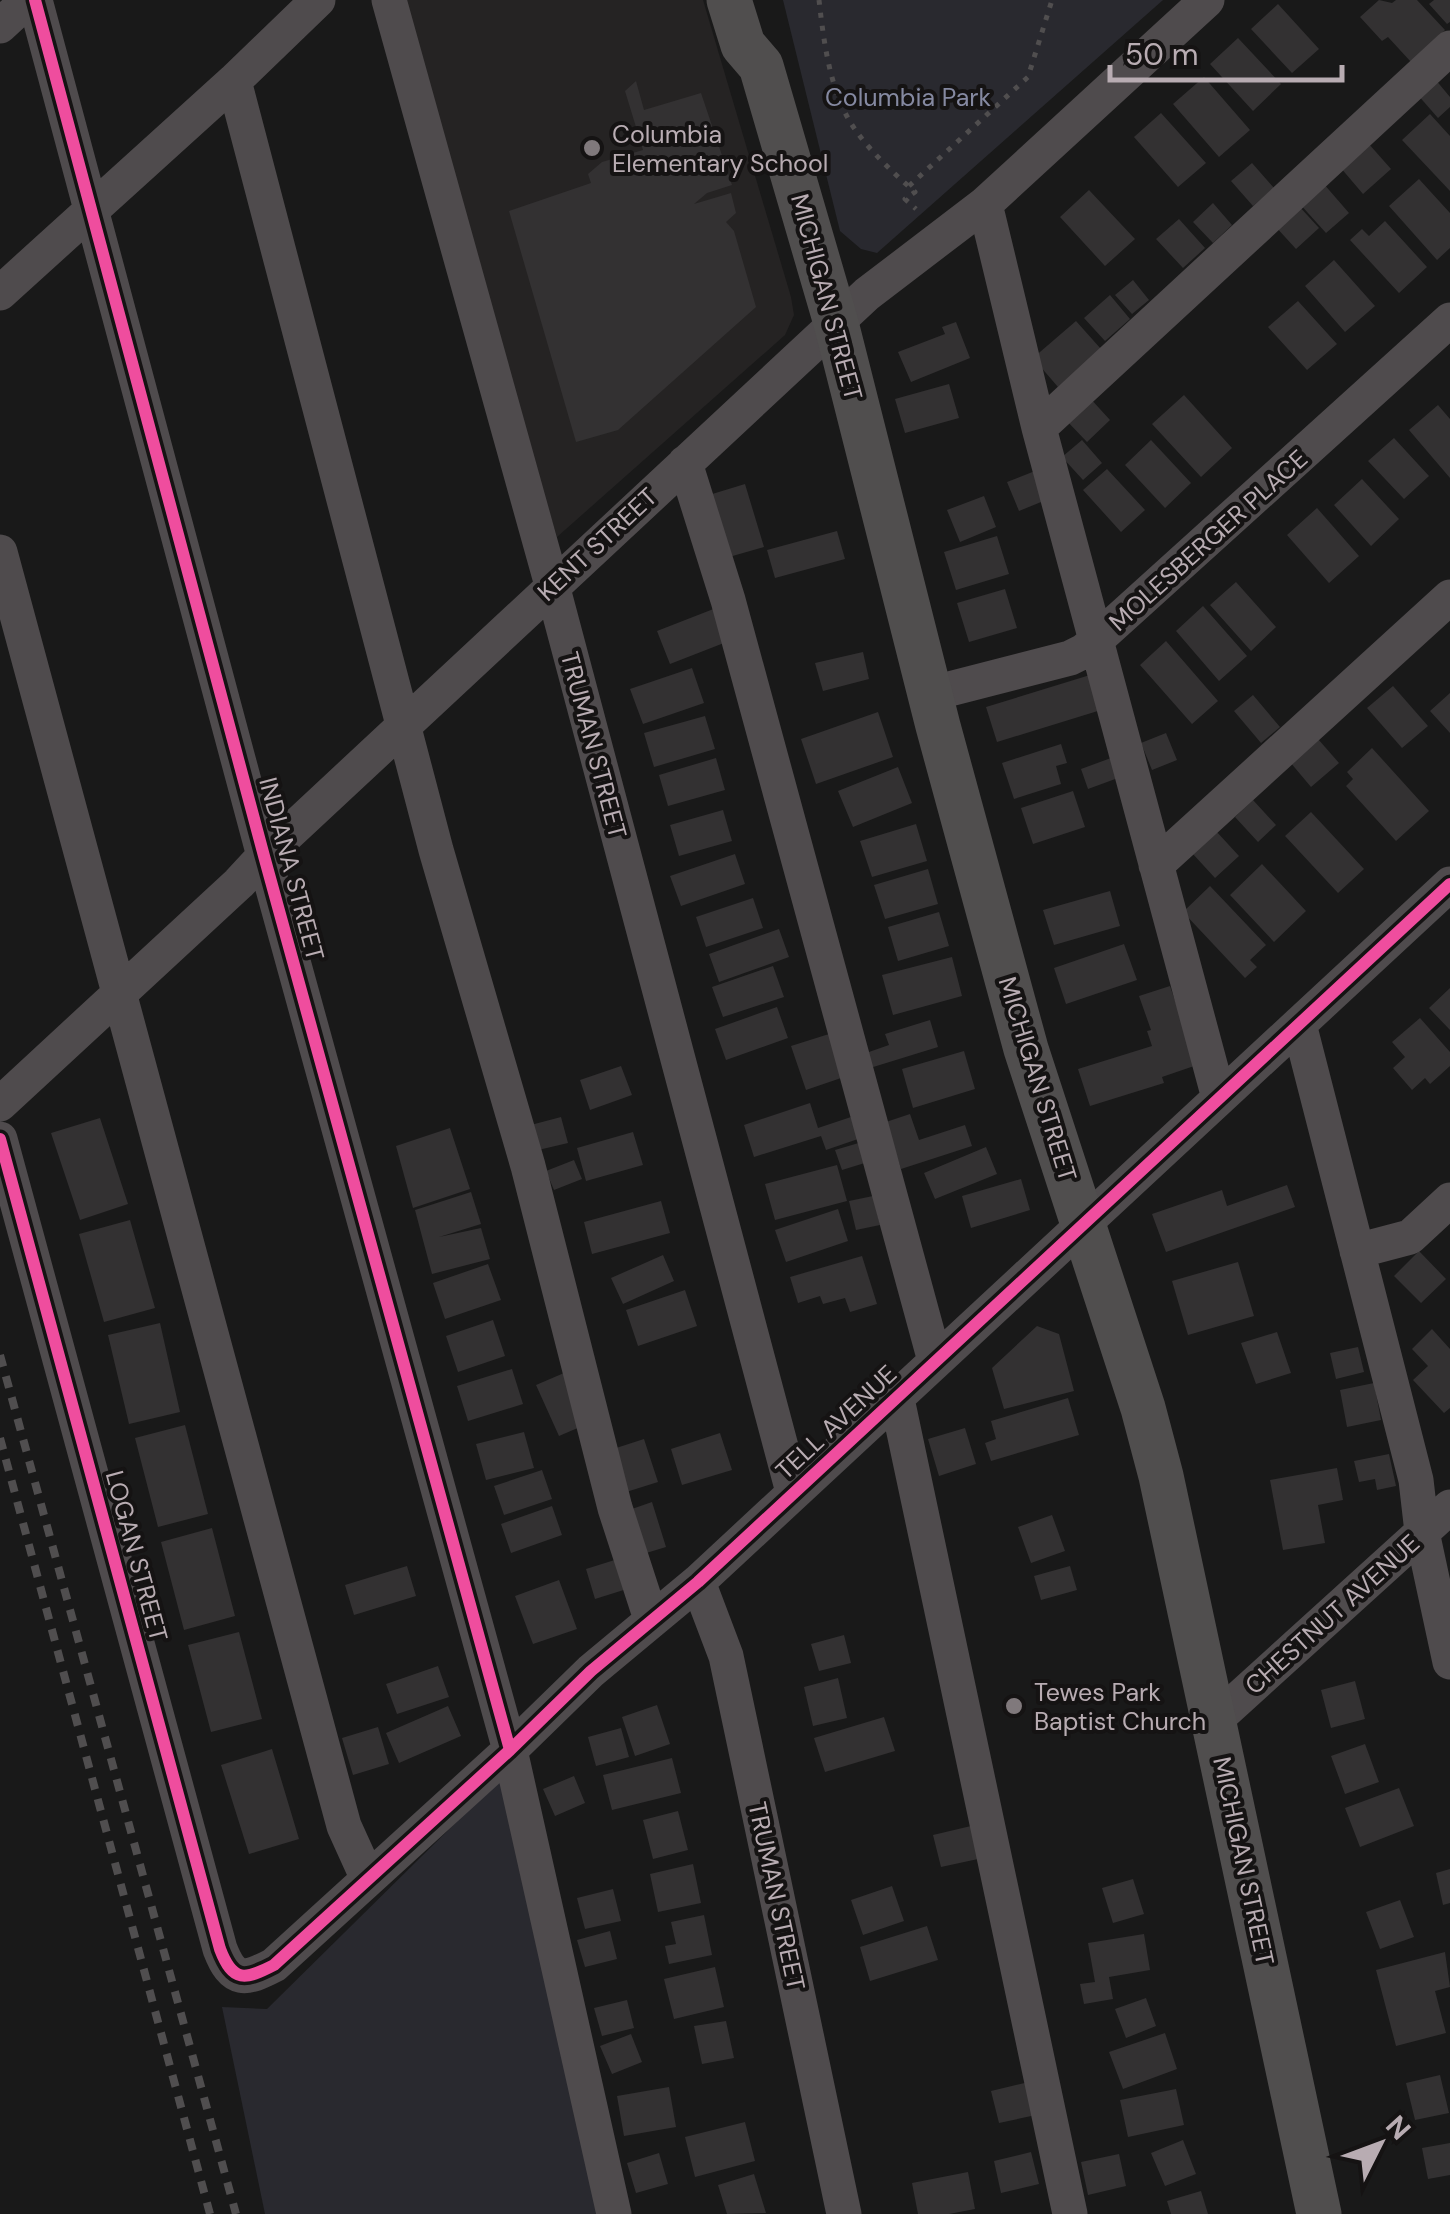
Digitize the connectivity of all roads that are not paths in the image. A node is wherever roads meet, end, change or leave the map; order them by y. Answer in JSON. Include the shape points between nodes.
{"nodes":[{"id":1,"x":32,"y":0,"type":"edge"},
{"id":2,"x":318,"y":0,"type":"edge"},
{"id":3,"x":389,"y":0,"type":"edge"},
{"id":4,"x":729,"y":0,"type":"edge"},
{"id":5,"x":762,"y":0,"type":"edge"},
{"id":6,"x":1190,"y":5,"type":"edge"},
{"id":7,"x":0,"y":26,"type":"edge"},
{"id":8,"x":1450,"y":48,"type":"edge"},
{"id":9,"x":762,"y":66,"type":"junction"},
{"id":10,"x":234,"y":81,"type":"junction"},
{"id":11,"x":985,"y":204,"type":"junction"},
{"id":12,"x":92,"y":210,"type":"junction"},
{"id":13,"x":0,"y":293,"type":"edge"},
{"id":14,"x":1450,"y":320,"type":"edge"},
{"id":15,"x":836,"y":323,"type":"junction"},
{"id":16,"x":1039,"y":428,"type":"junction"},
{"id":17,"x":685,"y":462,"type":"junction"},
{"id":18,"x":0,"y":552,"type":"edge"},
{"id":19,"x":552,"y":585,"type":"junction"},
{"id":20,"x":1450,"y":596,"type":"edge"},
{"id":21,"x":1096,"y":641,"type":"junction"},
{"id":22,"x":930,"y":694,"type":"junction"},
{"id":23,"x":405,"y":725,"type":"junction"},
{"id":24,"x":264,"y":856,"type":"junction"},
{"id":25,"x":1156,"y":865,"type":"junction"},
{"id":26,"x":1450,"y":884,"type":"edge"},
{"id":27,"x":121,"y":992,"type":"junction"},
{"id":28,"x":1298,"y":1024,"type":"junction"},
{"id":29,"x":1219,"y":1098,"type":"junction"},
{"id":30,"x":0,"y":1104,"type":"edge"},
{"id":31,"x":0,"y":1140,"type":"edge"},
{"id":32,"x":1450,"y":1200,"type":"edge"},
{"id":33,"x":1084,"y":1224,"type":"junction"},
{"id":34,"x":1357,"y":1251,"type":"junction"},
{"id":35,"x":935,"y":1362,"type":"junction"},
{"id":36,"x":896,"y":1398,"type":"junction"},
{"id":37,"x":793,"y":1492,"type":"junction"},
{"id":38,"x":1450,"y":1506,"type":"edge"},
{"id":39,"x":1422,"y":1532,"type":"junction"},
{"id":40,"x":698,"y":1582,"type":"junction"},
{"id":41,"x":652,"y":1619,"type":"junction"},
{"id":42,"x":1450,"y":1662,"type":"edge"},
{"id":43,"x":1214,"y":1721,"type":"junction"},
{"id":44,"x":510,"y":1750,"type":"junction"},
{"id":45,"x":368,"y":1879,"type":"junction"},
{"id":46,"x":242,"y":1977,"type":"joint"},
{"id":47,"x":614,"y":2214,"type":"edge"},
{"id":48,"x":844,"y":2214,"type":"edge"},
{"id":49,"x":1070,"y":2214,"type":"edge"},
{"id":50,"x":1319,"y":2214,"type":"edge"}],
"edges":[{"from":1,"to":7,"type":"street"},
{"from":1,"to":12,"type":"street","name":"INDIANA STREET"},
{"from":2,"to":10,"type":"street"},
{"from":3,"to":19,"type":"street","name":"TRUMAN STREET"},
{"from":4,"to":9,"type":"main road","name":"MICHIGAN STREET","via":[[743,45]]},
{"from":5,"to":9,"type":"main road","name":"MICHIGAN STREET","via":[[773,44]]},
{"from":6,"to":11,"type":"street","name":"KENT STREET"},
{"from":8,"to":16,"type":"street"},
{"from":9,"to":15,"type":"main road","name":"MICHIGAN STREET"},
{"from":10,"to":12,"type":"street"},
{"from":10,"to":23,"type":"street"},
{"from":11,"to":15,"type":"street","name":"KENT STREET"},
{"from":11,"to":16,"type":"street"},
{"from":12,"to":13,"type":"street"},
{"from":12,"to":24,"type":"street","name":"INDIANA STREET"},
{"from":14,"to":21,"type":"street","name":"MOLESBERGER PLACE"},
{"from":15,"to":17,"type":"street","name":"KENT STREET"},
{"from":15,"to":22,"type":"main road","name":"MICHIGAN STREET"},
{"from":16,"to":21,"type":"street"},
{"from":17,"to":19,"type":"street","name":"KENT STREET"},
{"from":17,"to":35,"type":"street"},
{"from":18,"to":27,"type":"street"},
{"from":19,"to":23,"type":"street","name":"KENT STREET"},
{"from":19,"to":37,"type":"street","name":"TRUMAN STREET"},
{"from":20,"to":25,"type":"street"},
{"from":21,"to":22,"type":"street","name":"MOLESBERGER PLACE","via":[[1070,658]]},
{"from":21,"to":25,"type":"street"},
{"from":22,"to":33,"type":"main road","name":"MICHIGAN STREET","via":[[1026,1049]]},
{"from":23,"to":24,"type":"street","name":"KENT STREET"},
{"from":23,"to":41,"type":"street","via":[[615,1508]]},
{"from":24,"to":27,"type":"street","name":"KENT STREET"},
{"from":24,"to":44,"type":"street","name":"INDIANA STREET"},
{"from":25,"to":29,"type":"street"},
{"from":26,"to":28,"type":"street","name":"TELL AVENUE"},
{"from":27,"to":30,"type":"street","name":"KENT STREET"},
{"from":27,"to":45,"type":"street","via":[[344,1826]]},
{"from":28,"to":29,"type":"street","name":"TELL AVENUE"},
{"from":28,"to":34,"type":"street"},
{"from":29,"to":33,"type":"street","name":"TELL AVENUE"},
{"from":31,"to":46,"type":"street","name":"LOGAN STREET","via":[[220,1949]]},
{"from":32,"to":34,"type":"street","via":[[1410,1237]]},
{"from":33,"to":35,"type":"street","name":"TELL AVENUE"},
{"from":33,"to":43,"type":"main road","name":"MICHIGAN STREET","via":[[1156,1459]]},
{"from":34,"to":39,"type":"street","via":[[1416,1480]]},
{"from":35,"to":36,"type":"street","name":"TELL AVENUE"},
{"from":36,"to":37,"type":"street","name":"TELL AVENUE"},
{"from":36,"to":49,"type":"street"},
{"from":37,"to":40,"type":"street","name":"TELL AVENUE"},
{"from":38,"to":39,"type":"street","name":"CHESTNUT AVENUE"},
{"from":39,"to":42,"type":"street"},
{"from":39,"to":43,"type":"street","name":"CHESTNUT AVENUE"},
{"from":40,"to":41,"type":"street","name":"TELL AVENUE"},
{"from":40,"to":48,"type":"street","name":"TRUMAN STREET","via":[[726,1656]]},
{"from":41,"to":44,"type":"street","name":"TELL AVENUE"},
{"from":43,"to":50,"type":"main road","name":"MICHIGAN STREET"},
{"from":44,"to":45,"type":"street","name":"TELL AVENUE"},
{"from":44,"to":47,"type":"street","name":"INDIANA STREET"},
{"from":45,"to":46,"type":"street","name":"TELL AVENUE","via":[[274,1965]]}]}
